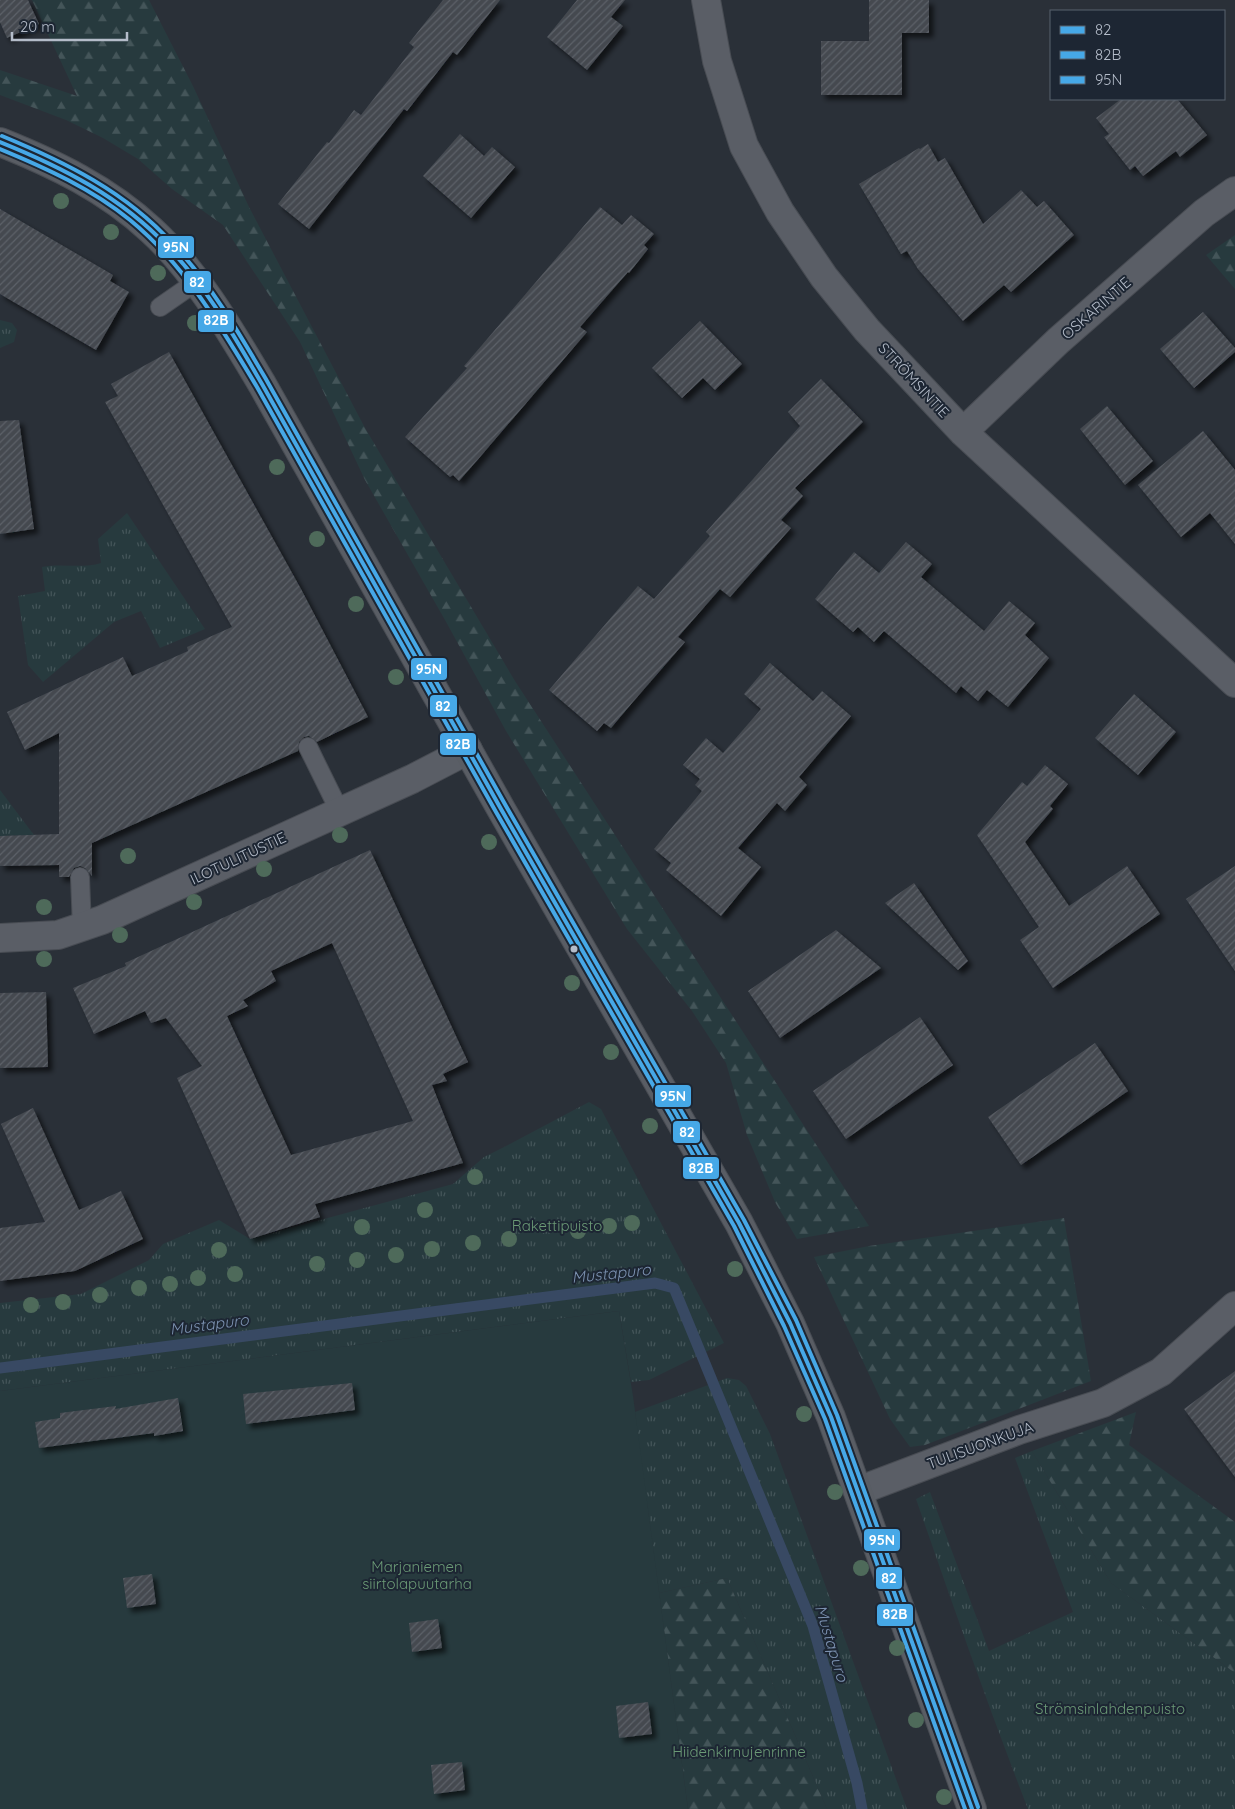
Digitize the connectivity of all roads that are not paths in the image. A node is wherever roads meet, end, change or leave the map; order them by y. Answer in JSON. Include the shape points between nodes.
{"nodes":[{"id":1,"x":706,"y":0,"type":"edge"},
{"id":2,"x":0,"y":142,"type":"edge"},
{"id":3,"x":1235,"y":191,"type":"edge"},
{"id":4,"x":196,"y":282,"type":"junction"},
{"id":5,"x":160,"y":306,"type":"dead end"},
{"id":6,"x":963,"y":432,"type":"junction"},
{"id":7,"x":1235,"y":683,"type":"edge"},
{"id":8,"x":308,"y":747,"type":"dead end"},
{"id":9,"x":468,"y":750,"type":"junction"},
{"id":10,"x":340,"y":812,"type":"junction"},
{"id":11,"x":80,"y":877,"type":"dead end"},
{"id":12,"x":82,"y":928,"type":"junction"},
{"id":13,"x":0,"y":938,"type":"edge"},
{"id":14,"x":1235,"y":1306,"type":"edge"},
{"id":15,"x":858,"y":1491,"type":"junction"},
{"id":16,"x":972,"y":1809,"type":"edge"}],
"edges":[{"from":1,"to":6,"type":"street","name":"STRÖMSINTIE","via":[[717,61],[744,146],[780,212],[824,277],[867,330]]},
{"from":2,"to":4,"type":"main road","via":[[76,176],[120,204],[152,231]]},
{"from":3,"to":6,"type":"street","name":"OSKARINTIE","via":[[1204,213],[1058,341]]},
{"from":4,"to":5,"type":"lane"},
{"from":4,"to":9,"type":"main road","via":[[262,384]]},
{"from":6,"to":7,"type":"street","name":"STRÖMSINTIE"},
{"from":8,"to":10,"type":"lane"},
{"from":9,"to":10,"type":"street","name":"ILOTULITUSTIE"},
{"from":9,"to":15,"type":"main road","via":[[739,1224],[790,1323],[831,1417]]},
{"from":10,"to":12,"type":"street","name":"ILOTULITUSTIE"},
{"from":11,"to":12,"type":"lane"},
{"from":12,"to":13,"type":"street","name":"ILOTULITUSTIE","via":[[47,936]]},
{"from":14,"to":15,"type":"street","name":"TULISUONKUJA","via":[[1161,1372],[1104,1403],[1018,1430]]},
{"from":15,"to":16,"type":"main road"}]}
